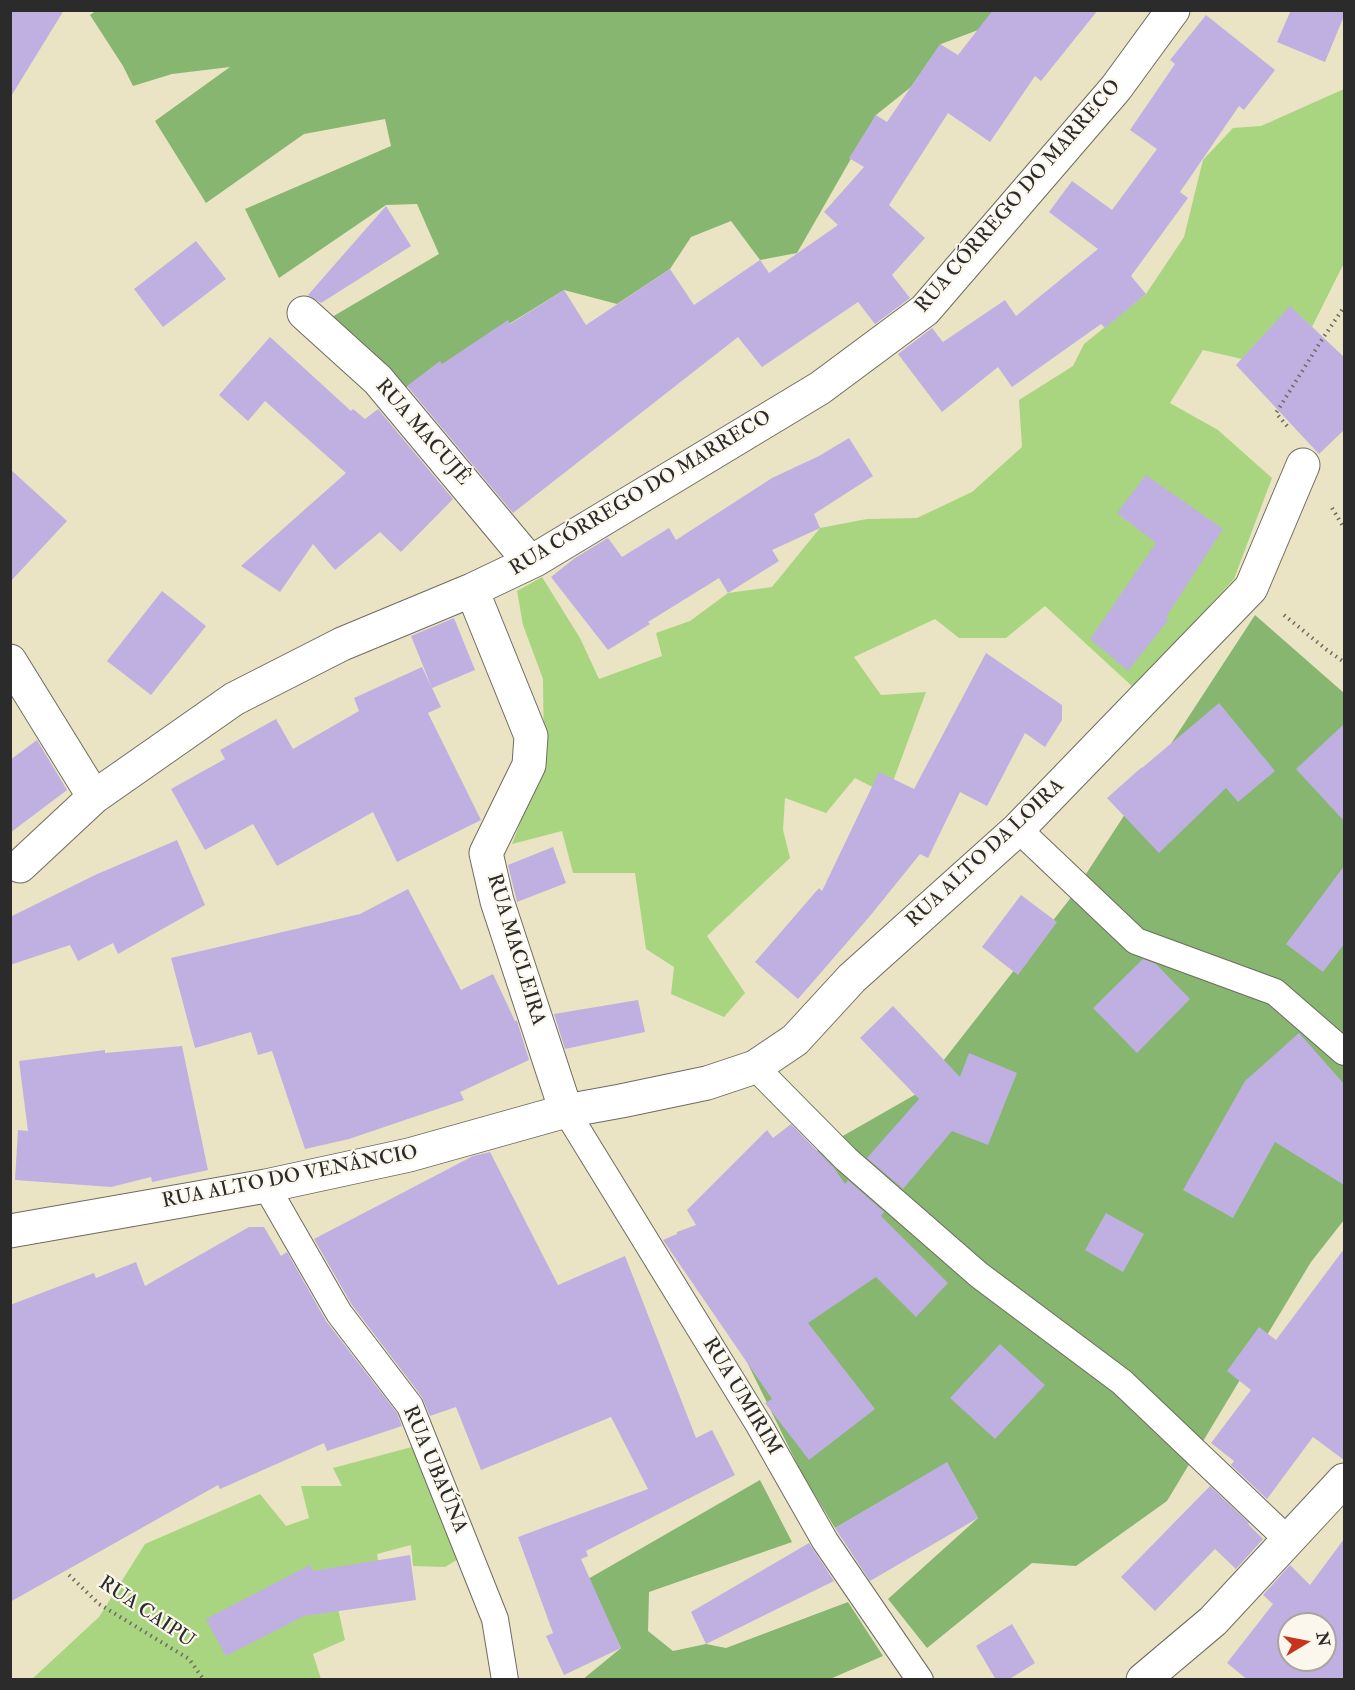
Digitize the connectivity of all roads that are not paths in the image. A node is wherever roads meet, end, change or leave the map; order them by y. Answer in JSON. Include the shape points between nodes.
{"nodes":[{"id":1,"x":1173,"y":10,"type":"edge"},
{"id":2,"x":304,"y":313,"type":"dead end"},
{"id":3,"x":1303,"y":465,"type":"road end"},
{"id":4,"x":530,"y":562,"type":"junction"},
{"id":5,"x":472,"y":590,"type":"junction"},
{"id":6,"x":10,"y":661,"type":"edge"},
{"id":7,"x":93,"y":797,"type":"junction"},
{"id":8,"x":1018,"y":829,"type":"junction"},
{"id":9,"x":20,"y":866,"type":"dead end"},
{"id":10,"x":1344,"y":1052,"type":"edge"},
{"id":11,"x":755,"y":1067,"type":"junction"},
{"id":12,"x":566,"y":1111,"type":"junction"},
{"id":13,"x":266,"y":1186,"type":"junction"},
{"id":14,"x":10,"y":1231,"type":"edge"},
{"id":15,"x":1344,"y":1480,"type":"edge"},
{"id":16,"x":1288,"y":1540,"type":"junction"},
{"id":17,"x":505,"y":1680,"type":"edge"},
{"id":18,"x":920,"y":1680,"type":"edge"},
{"id":19,"x":1143,"y":1680,"type":"edge"}],
"edges":[{"from":1,"to":4,"type":"street","name":"RUA CÓRREGO DO MARRECO","via":[[1116,88],[926,310],[820,388]]},
{"from":2,"to":4,"type":"street","name":"RUA MACUJÊ","via":[[378,380]]},
{"from":3,"to":8,"type":"street","name":"RUA ALTO DA LOIRA","via":[[1251,588]]},
{"from":4,"to":5,"type":"street","name":"RUA CÓRREGO DO MARRECO"},
{"from":5,"to":7,"type":"street","name":"RUA CÓRREGO DO MARRECO","via":[[342,644],[234,699]]},
{"from":5,"to":12,"type":"street","name":"RUA MACLEIRA","via":[[531,736],[529,765],[486,853],[497,901]]},
{"from":6,"to":7,"type":"street"},
{"from":7,"to":9,"type":"street","name":"RUA CÓRREGO DO MARRECO"},
{"from":8,"to":10,"type":"lane","via":[[1136,941],[1275,992]]},
{"from":8,"to":11,"type":"street","name":"RUA ALTO DA LOIRA","via":[[852,978],[795,1040]]},
{"from":11,"to":12,"type":"street","name":"RUA ALTO DA LOIRA","via":[[707,1083]]},
{"from":11,"to":16,"type":"lane","via":[[846,1159],[979,1275],[1122,1382]]},
{"from":12,"to":13,"type":"street","name":"RUA ALTO DO VENÂNCIO","via":[[409,1155]]},
{"from":12,"to":18,"type":"lane","name":"RUA UMIRIM","via":[[759,1425],[825,1541]]},
{"from":13,"to":14,"type":"street","name":"RUA ALTO DO VENÂNCIO"},
{"from":13,"to":17,"type":"lane","name":"RUA UBAÚNA","via":[[339,1313],[410,1406],[495,1619]]},
{"from":15,"to":16,"type":"street"},
{"from":16,"to":19,"type":"street","via":[[1213,1621]]}]}
